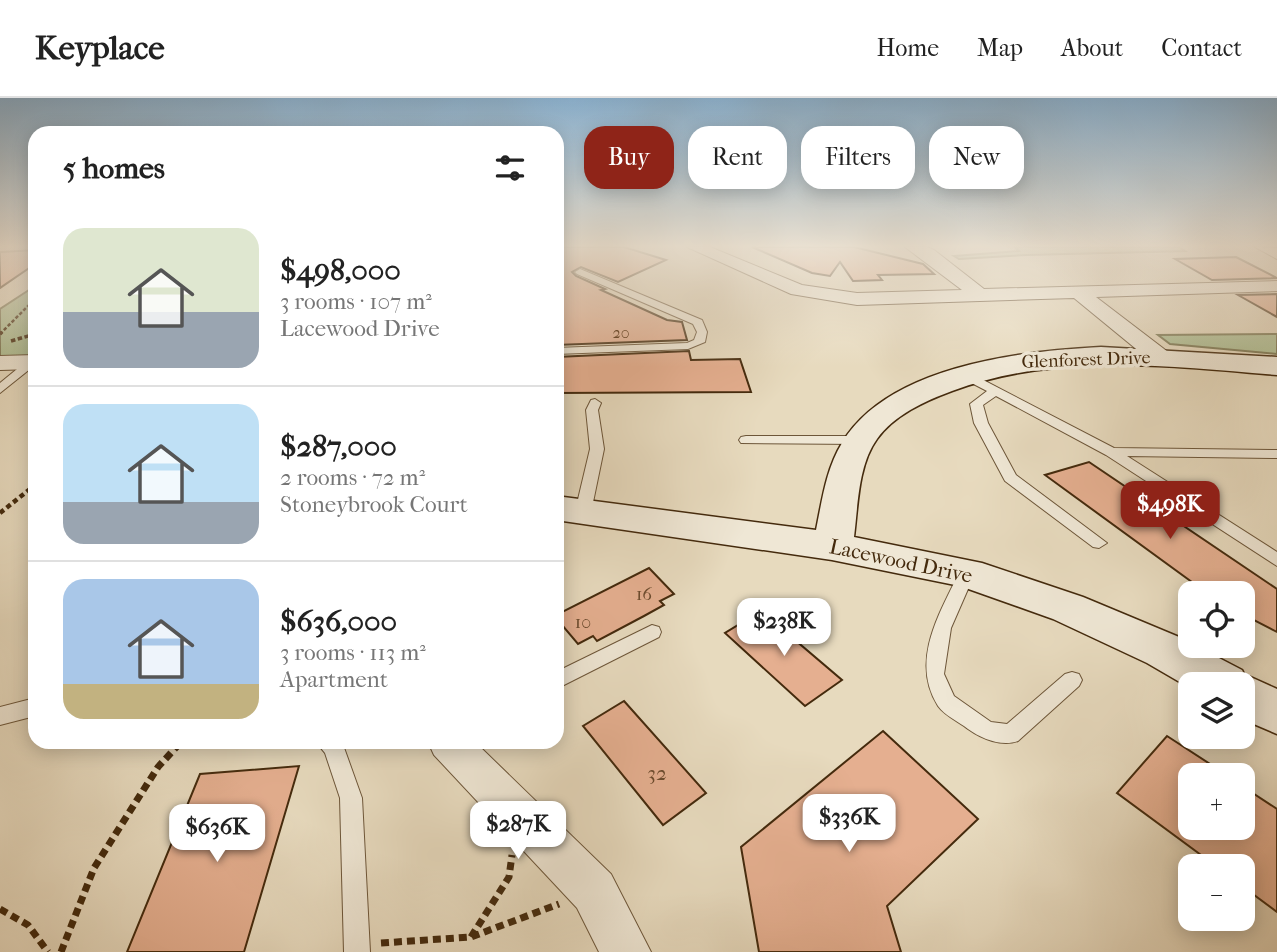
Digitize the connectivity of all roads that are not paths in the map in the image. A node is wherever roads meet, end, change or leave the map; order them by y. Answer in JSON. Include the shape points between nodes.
{"nodes":[{"id":1,"x":615,"y":287,"type":"edge"},
{"id":2,"x":793,"y":287,"type":"edge"},
{"id":3,"x":969,"y":287,"type":"edge"},
{"id":4,"x":1253,"y":287,"type":"edge"},
{"id":5,"x":1079,"y":293,"type":"junction"},
{"id":6,"x":981,"y":296,"type":"junction"},
{"id":7,"x":564,"y":351,"type":"edge"},
{"id":8,"x":1160,"y":357,"type":"junction"},
{"id":9,"x":28,"y":362,"type":"edge"},
{"id":10,"x":0,"y":363,"type":"edge"},
{"id":11,"x":1277,"y":366,"type":"edge"},
{"id":12,"x":28,"y":367,"type":"edge"},
{"id":13,"x":964,"y":374,"type":"junction"},
{"id":14,"x":0,"y":389,"type":"edge"},
{"id":15,"x":996,"y":391,"type":"junction"},
{"id":16,"x":594,"y":403,"type":"dead end"},
{"id":17,"x":746,"y":440,"type":"dead end"},
{"id":18,"x":860,"y":440,"type":"junction"},
{"id":19,"x":1111,"y":452,"type":"junction"},
{"id":20,"x":1277,"y":454,"type":"edge"},
{"id":21,"x":570,"y":510,"type":"edge"},
{"id":22,"x":1099,"y":543,"type":"dead end"},
{"id":23,"x":832,"y":546,"type":"junction"},
{"id":24,"x":1277,"y":560,"type":"edge"},
{"id":25,"x":967,"y":573,"type":"junction"},
{"id":26,"x":652,"y":632,"type":"dead end"},
{"id":27,"x":1203,"y":672,"type":"edge"},
{"id":28,"x":564,"y":677,"type":"edge"},
{"id":29,"x":1072,"y":680,"type":"dead end"},
{"id":30,"x":1255,"y":701,"type":"edge"},
{"id":31,"x":28,"y":709,"type":"edge"},
{"id":32,"x":1277,"y":713,"type":"edge"},
{"id":33,"x":0,"y":716,"type":"edge"},
{"id":34,"x":335,"y":749,"type":"edge"},
{"id":35,"x":460,"y":749,"type":"edge"},
{"id":36,"x":356,"y":949,"type":"edge"},
{"id":37,"x":626,"y":952,"type":"edge"}],
"edges":[{"from":1,"to":7,"type":"lane","via":[[698,322],[699,342]]},
{"from":2,"to":6,"type":"street","via":[[857,299]]},
{"from":3,"to":6,"type":"street"},
{"from":4,"to":5,"type":"street"},
{"from":5,"to":6,"type":"street"},
{"from":5,"to":8,"type":"street"},
{"from":8,"to":11,"type":"street","name":"Glenforest Drive"},
{"from":8,"to":13,"type":"street","name":"Glenforest Drive","via":[[1056,357]]},
{"from":9,"to":10,"type":"street"},
{"from":12,"to":14,"type":"lane"},
{"from":13,"to":15,"type":"lane"},
{"from":13,"to":18,"type":"street","name":"Glenforest Drive","via":[[896,404]]},
{"from":15,"to":19,"type":"lane"},
{"from":15,"to":22,"type":"lane","via":[[976,404],[1010,478]]},
{"from":16,"to":21,"type":"lane","via":[[597,449]]},
{"from":17,"to":18,"type":"lane"},
{"from":18,"to":23,"type":"street","name":"Glenforest Drive","via":[[852,456]]},
{"from":19,"to":20,"type":"lane"},
{"from":19,"to":24,"type":"lane"},
{"from":21,"to":23,"type":"street","name":"Lacewood Drive"},
{"from":23,"to":25,"type":"street","name":"Lacewood Drive"},
{"from":25,"to":27,"type":"street","name":"Lacewood Drive","via":[[1068,608]]},
{"from":25,"to":29,"type":"lane","via":[[942,628],[934,674],[946,702],[986,730],[1011,734]]},
{"from":26,"to":28,"type":"lane"},
{"from":30,"to":32,"type":"street"},
{"from":31,"to":33,"type":"lane"},
{"from":34,"to":36,"type":"lane","via":[[351,798]]},
{"from":35,"to":37,"type":"street","via":[[594,891]]}]}
